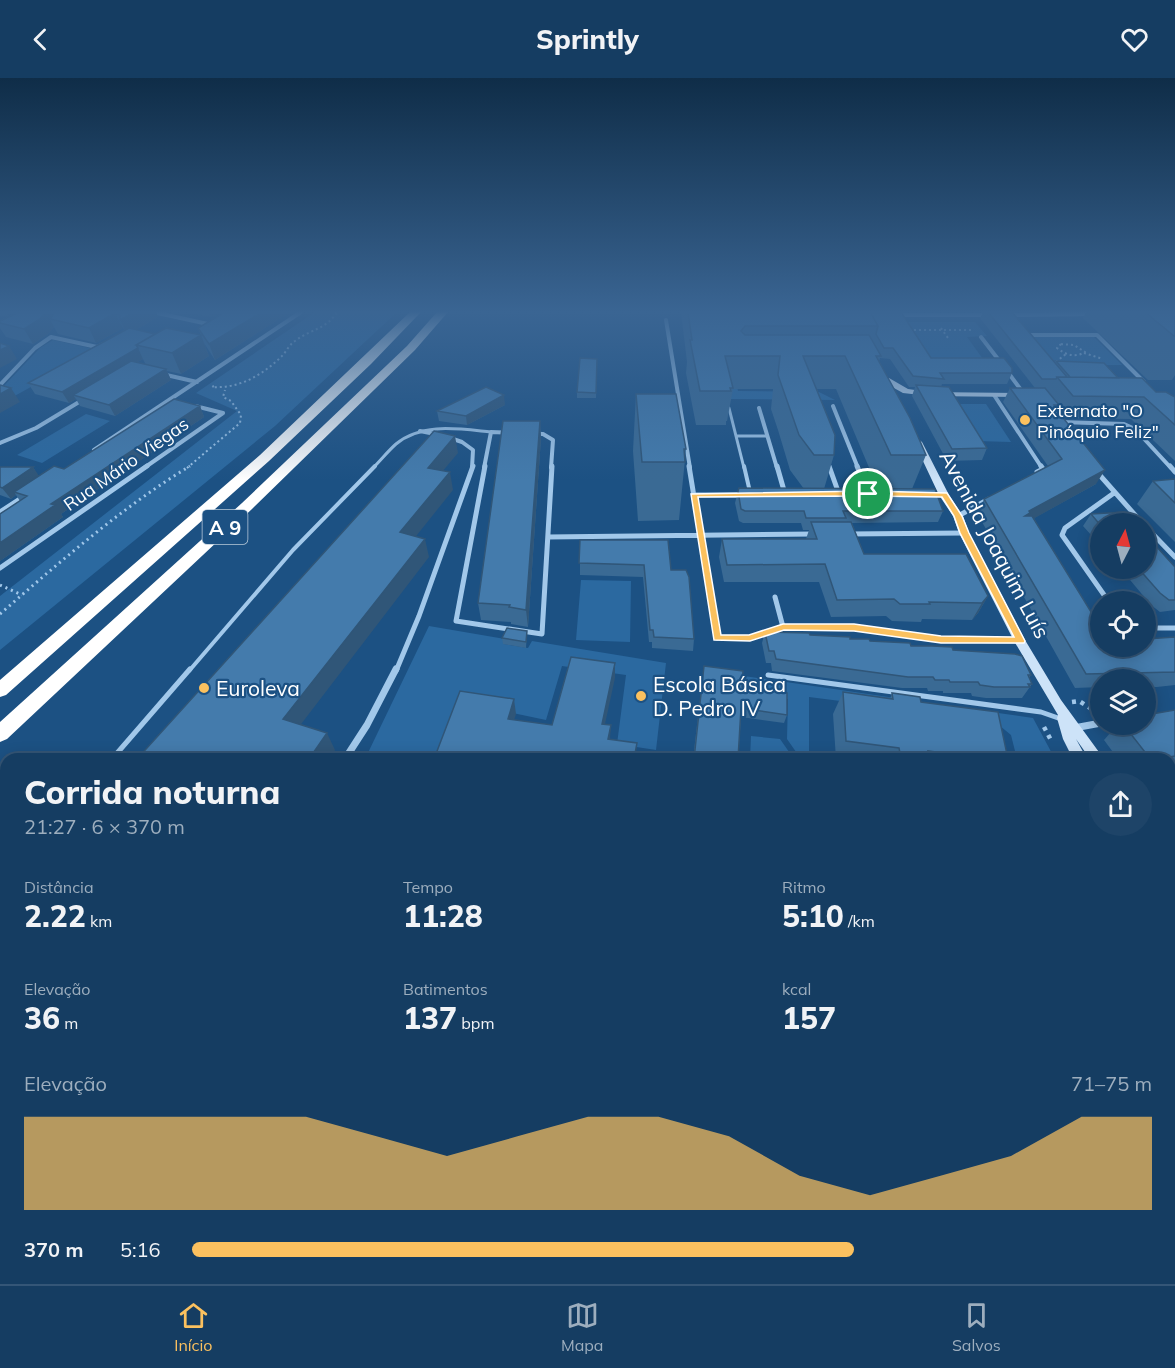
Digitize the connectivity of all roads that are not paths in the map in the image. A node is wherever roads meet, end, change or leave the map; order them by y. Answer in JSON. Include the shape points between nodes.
{"nodes":[{"id":1,"x":16,"y":368,"type":"edge"},
{"id":2,"x":217,"y":368,"type":"edge"},
{"id":3,"x":359,"y":368,"type":"edge"},
{"id":4,"x":390,"y":368,"type":"edge"},
{"id":5,"x":674,"y":368,"type":"edge"},
{"id":6,"x":1006,"y":368,"type":"edge"},
{"id":7,"x":1130,"y":368,"type":"edge"},
{"id":8,"x":151,"y":371,"type":"edge"},
{"id":9,"x":882,"y":371,"type":"edge"},
{"id":10,"x":886,"y":380,"type":"junction"},
{"id":11,"x":196,"y":382,"type":"junction"},
{"id":12,"x":0,"y":385,"type":"edge"},
{"id":13,"x":1150,"y":388,"type":"edge"},
{"id":14,"x":887,"y":390,"type":"edge"},
{"id":15,"x":94,"y":393,"type":"edge"},
{"id":16,"x":929,"y":394,"type":"junction"},
{"id":17,"x":994,"y":395,"type":"junction"},
{"id":18,"x":1028,"y":395,"type":"joint"},
{"id":19,"x":171,"y":399,"type":"junction"},
{"id":20,"x":906,"y":400,"type":"dead end"},
{"id":21,"x":181,"y":402,"type":"edge"},
{"id":22,"x":192,"y":405,"type":"edge"},
{"id":23,"x":833,"y":406,"type":"dead end"},
{"id":24,"x":729,"y":408,"type":"edge"},
{"id":25,"x":759,"y":408,"type":"dead end"},
{"id":26,"x":1052,"y":413,"type":"edge"},
{"id":27,"x":1059,"y":422,"type":"junction"},
{"id":28,"x":911,"y":428,"type":"edge"},
{"id":29,"x":1065,"y":430,"type":"edge"},
{"id":30,"x":420,"y":431,"type":"junction"},
{"id":31,"x":491,"y":432,"type":"junction"},
{"id":32,"x":736,"y":436,"type":"junction"},
{"id":33,"x":767,"y":436,"type":"junction"},
{"id":34,"x":0,"y":443,"type":"edge"},
{"id":35,"x":86,"y":456,"type":"edge"},
{"id":36,"x":827,"y":461,"type":"edge"},
{"id":37,"x":1092,"y":466,"type":"edge"},
{"id":38,"x":1175,"y":472,"type":"edge"},
{"id":39,"x":1034,"y":474,"type":"edge"},
{"id":40,"x":28,"y":494,"type":"edge"},
{"id":41,"x":762,"y":494,"type":"edge"},
{"id":42,"x":773,"y":494,"type":"edge"},
{"id":43,"x":785,"y":494,"type":"junction"},
{"id":44,"x":796,"y":494,"type":"edge"},
{"id":45,"x":828,"y":494,"type":"edge"},
{"id":46,"x":839,"y":494,"type":"junction"},
{"id":47,"x":848,"y":494,"type":"edge"},
{"id":48,"x":858,"y":494,"type":"edge"},
{"id":49,"x":868,"y":494,"type":"junction"},
{"id":50,"x":879,"y":494,"type":"edge"},
{"id":51,"x":1114,"y":494,"type":"junction"},
{"id":52,"x":694,"y":495,"type":"junction"},
{"id":53,"x":750,"y":495,"type":"junction"},
{"id":54,"x":996,"y":495,"type":"edge"},
{"id":55,"x":0,"y":513,"type":"edge"},
{"id":56,"x":1132,"y":513,"type":"edge"},
{"id":57,"x":958,"y":516,"type":"junction"},
{"id":58,"x":964,"y":533,"type":"junction"},
{"id":59,"x":821,"y":534,"type":"edge"},
{"id":60,"x":845,"y":534,"type":"edge"},
{"id":61,"x":701,"y":535,"type":"junction"},
{"id":62,"x":549,"y":537,"type":"junction"},
{"id":63,"x":1156,"y":537,"type":"edge"},
{"id":64,"x":1175,"y":557,"type":"edge"},
{"id":65,"x":0,"y":568,"type":"edge"},
{"id":66,"x":1101,"y":591,"type":"edge"},
{"id":67,"x":776,"y":597,"type":"dead end"},
{"id":68,"x":1156,"y":628,"type":"edge"},
{"id":69,"x":1175,"y":628,"type":"edge"},
{"id":70,"x":717,"y":638,"type":"road end"},
{"id":71,"x":1020,"y":641,"type":"junction"},
{"id":72,"x":768,"y":675,"type":"dead end"},
{"id":73,"x":0,"y":690,"type":"edge"},
{"id":74,"x":1067,"y":714,"type":"junction"},
{"id":75,"x":1090,"y":720,"type":"edge"},
{"id":76,"x":0,"y":734,"type":"edge"},
{"id":77,"x":117,"y":753,"type":"edge"},
{"id":78,"x":349,"y":753,"type":"edge"},
{"id":79,"x":1077,"y":753,"type":"edge"},
{"id":80,"x":1093,"y":753,"type":"edge"}],
"edges":[{"from":1,"to":12,"type":"street"},
{"from":2,"to":11,"type":"street"},
{"from":3,"to":73,"type":"highway","number":"A 9","via":[[218,499]]},
{"from":4,"to":76,"type":"highway","number":"A 9"},
{"from":5,"to":52,"type":"street"},
{"from":6,"to":18,"type":"street"},
{"from":7,"to":13,"type":"street"},
{"from":8,"to":11,"type":"street"},
{"from":9,"to":10,"type":"street"},
{"from":10,"to":14,"type":"street"},
{"from":10,"to":16,"type":"street","via":[[906,391]]},
{"from":11,"to":19,"type":"street"},
{"from":15,"to":34,"type":"street","via":[[36,428]]},
{"from":16,"to":17,"type":"street"},
{"from":16,"to":20,"type":"street"},
{"from":17,"to":18,"type":"street"},
{"from":17,"to":39,"type":"street","via":[[1043,469]]},
{"from":19,"to":21,"type":"street","name":"Rua Mário Viegas"},
{"from":19,"to":35,"type":"street"},
{"from":22,"to":65,"type":"street","name":"Rua Mário Viegas","via":[[223,413]]},
{"from":23,"to":49,"type":"street"},
{"from":24,"to":32,"type":"lane"},
{"from":25,"to":33,"type":"street"},
{"from":26,"to":27,"type":"street"},
{"from":27,"to":29,"type":"street"},
{"from":27,"to":38,"type":"street","via":[[1124,424],[1135,429]]},
{"from":28,"to":57,"type":"street","name":"Avenida Joaquim Luís","via":[[939,494]]},
{"from":30,"to":31,"type":"lane","via":[[444,428]]},
{"from":30,"to":77,"type":"lane","via":[[397,443],[293,550]]},
{"from":30,"to":78,"type":"street","via":[[462,442],[473,450],[473,465],[410,643],[384,697]]},
{"from":31,"to":62,"type":"street","via":[[543,434],[553,440]]},
{"from":31,"to":62,"type":"street","via":[[456,621],[542,634]]},
{"from":32,"to":33,"type":"lane"},
{"from":32,"to":53,"type":"lane"},
{"from":33,"to":43,"type":"street"},
{"from":36,"to":46,"type":"street"},
{"from":37,"to":51,"type":"street"},
{"from":40,"to":55,"type":"street"},
{"from":41,"to":53,"type":"street"},
{"from":42,"to":43,"type":"street"},
{"from":43,"to":44,"type":"street"},
{"from":45,"to":46,"type":"street"},
{"from":46,"to":47,"type":"street"},
{"from":48,"to":49,"type":"street"},
{"from":49,"to":50,"type":"street"},
{"from":51,"to":56,"type":"street"},
{"from":51,"to":66,"type":"street","via":[[1062,534]]},
{"from":52,"to":53,"type":"street"},
{"from":52,"to":61,"type":"street"},
{"from":54,"to":57,"type":"street"},
{"from":57,"to":58,"type":"street","name":"Avenida Joaquim Luís"},
{"from":58,"to":60,"type":"street"},
{"from":58,"to":71,"type":"street","name":"Avenida Joaquim Luís"},
{"from":59,"to":61,"type":"street"},
{"from":61,"to":62,"type":"street"},
{"from":61,"to":70,"type":"street"},
{"from":63,"to":64,"type":"street"},
{"from":67,"to":71,"type":"street","via":[[783,627],[854,628],[941,640]]},
{"from":68,"to":69,"type":"street"},
{"from":71,"to":74,"type":"street","name":"Avenida Joaquim Luís"},
{"from":72,"to":74,"type":"lane"},
{"from":74,"to":75,"type":"street"},
{"from":74,"to":79,"type":"street","via":[[1069,739]]},
{"from":74,"to":80,"type":"street","name":"Avenida Joaquim Luís"}]}
